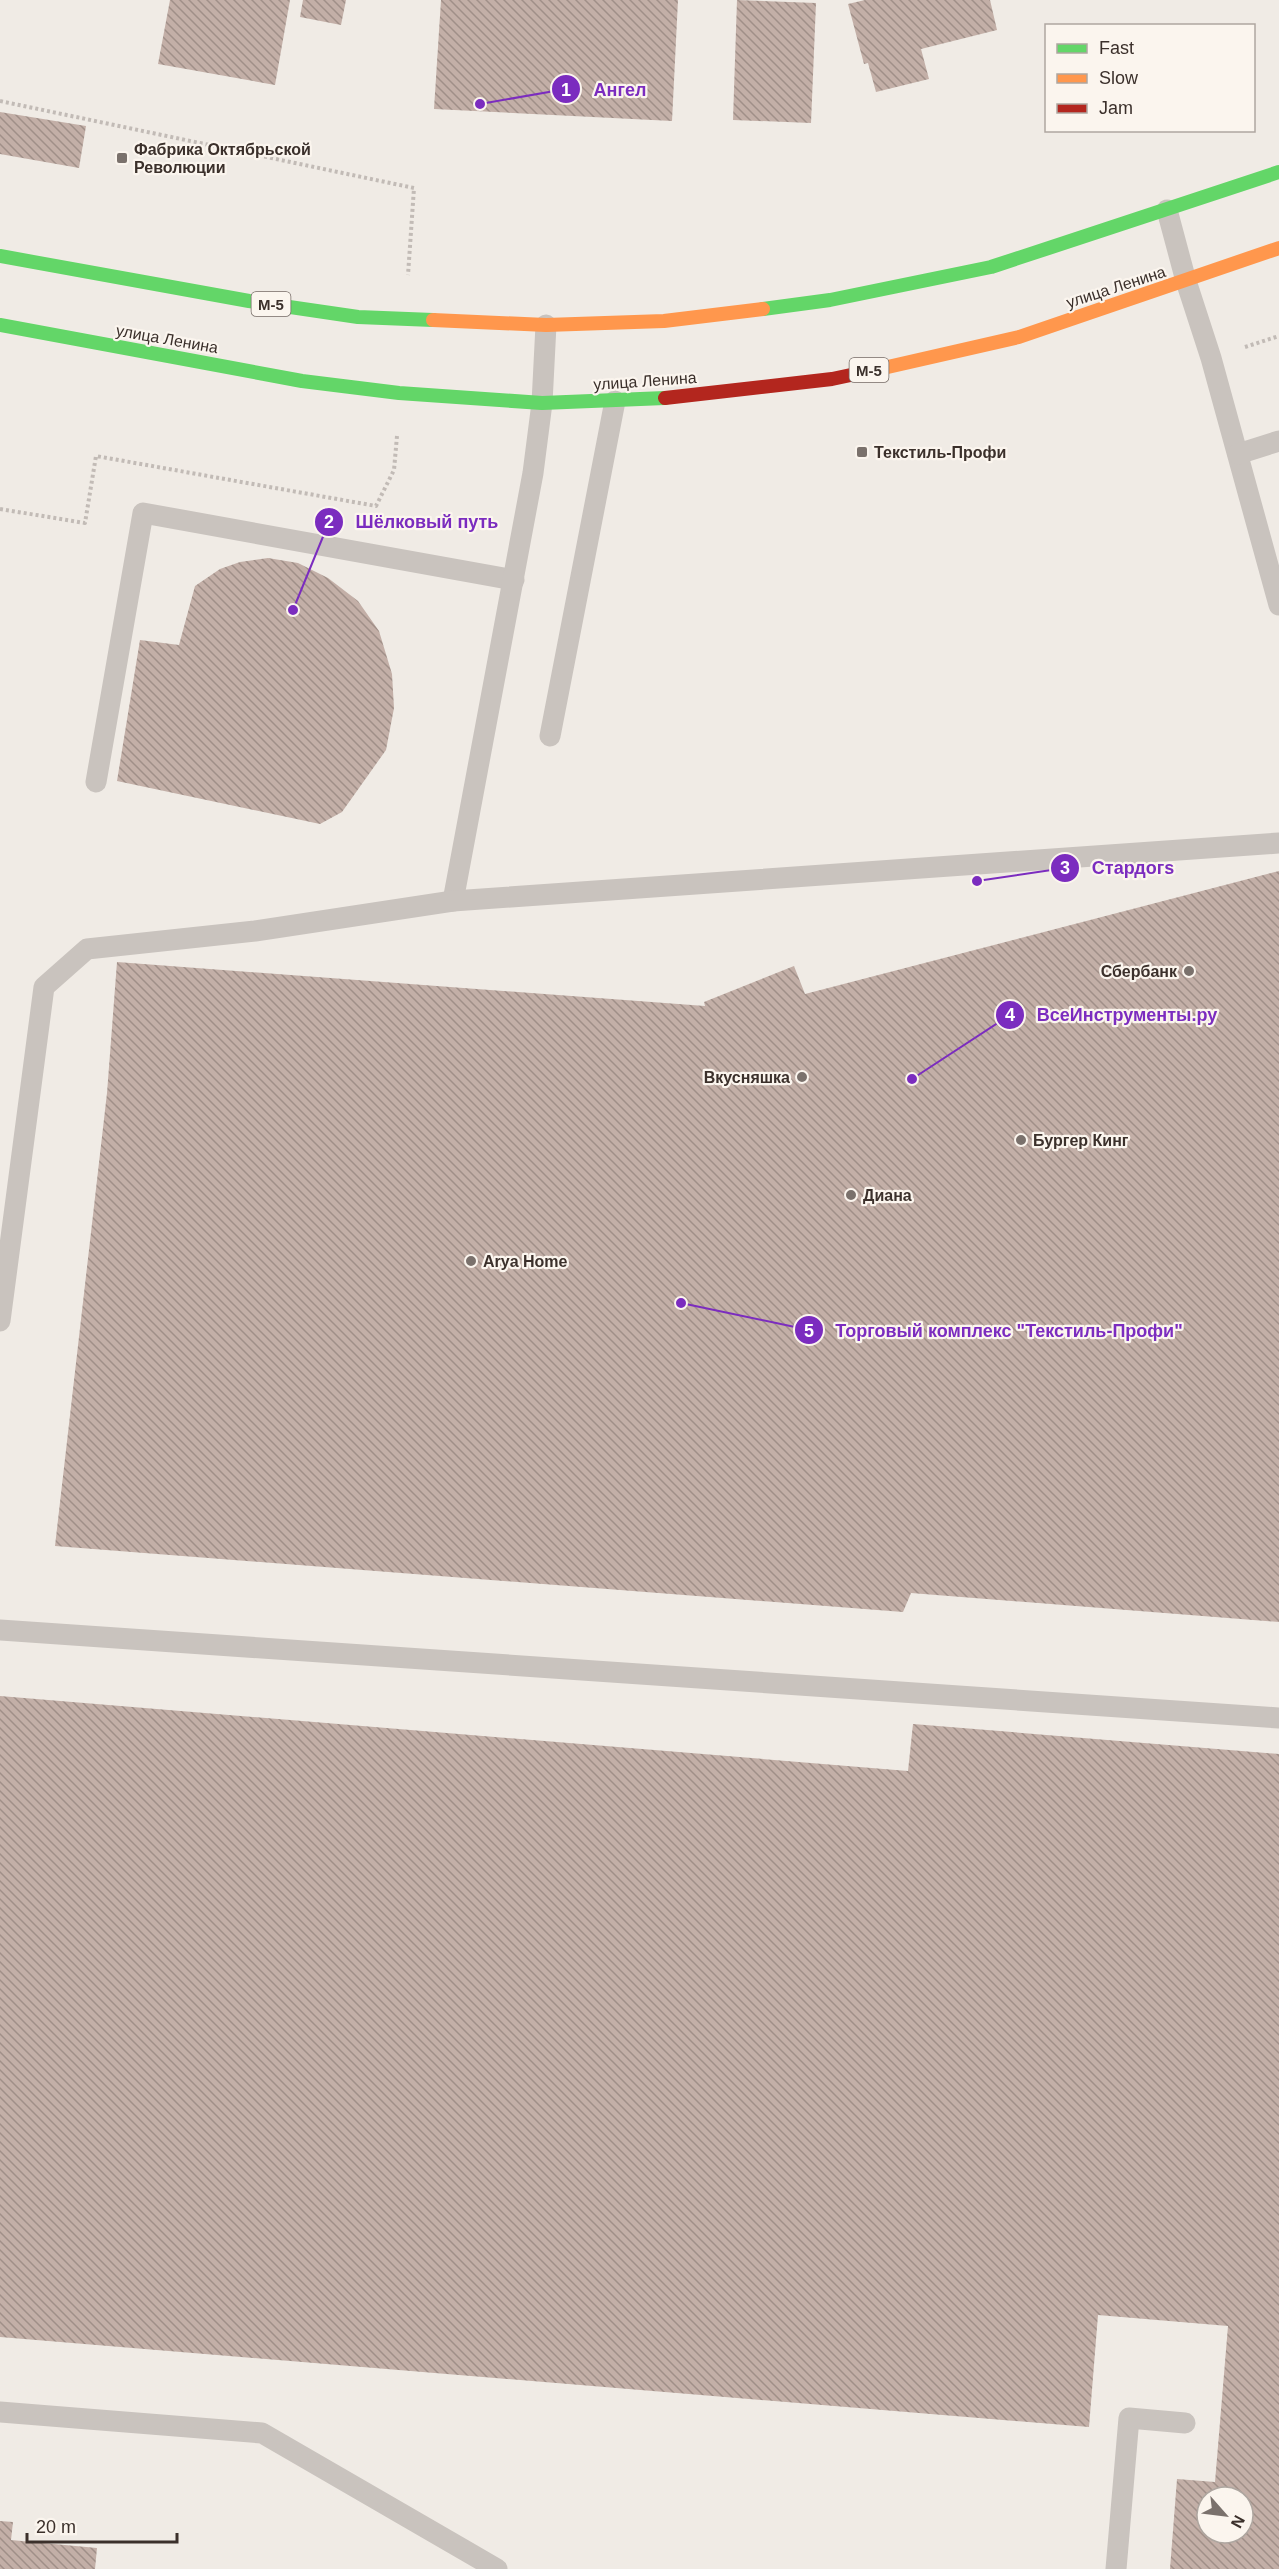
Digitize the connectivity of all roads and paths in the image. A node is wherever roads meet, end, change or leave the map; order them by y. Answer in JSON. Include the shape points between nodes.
{"nodes":[{"id":1,"x":0,"y":101,"type":"edge"},
{"id":2,"x":1279,"y":172,"type":"edge"},
{"id":3,"x":1167,"y":210,"type":"junction"},
{"id":4,"x":1279,"y":248,"type":"edge"},
{"id":5,"x":0,"y":256,"type":"edge"},
{"id":6,"x":408,"y":276,"type":"dead end"},
{"id":7,"x":1186,"y":281,"type":"junction"},
{"id":8,"x":0,"y":325,"type":"edge"},
{"id":9,"x":546,"y":325,"type":"junction"},
{"id":10,"x":615,"y":401,"type":"junction"},
{"id":11,"x":542,"y":403,"type":"junction"},
{"id":12,"x":397,"y":429,"type":"dead end"},
{"id":13,"x":1279,"y":441,"type":"edge"},
{"id":14,"x":1238,"y":454,"type":"junction"},
{"id":15,"x":0,"y":509,"type":"edge"},
{"id":16,"x":514,"y":580,"type":"junction"},
{"id":17,"x":1279,"y":605,"type":"edge"},
{"id":18,"x":550,"y":736,"type":"dead end"},
{"id":19,"x":96,"y":782,"type":"dead end"},
{"id":20,"x":1279,"y":843,"type":"edge"},
{"id":21,"x":453,"y":901,"type":"junction"},
{"id":22,"x":0,"y":1321,"type":"edge"},
{"id":23,"x":0,"y":1630,"type":"edge"},
{"id":24,"x":1279,"y":1718,"type":"edge"},
{"id":25,"x":0,"y":2412,"type":"edge"},
{"id":26,"x":1185,"y":2423,"type":"dead end"},
{"id":27,"x":497,"y":2569,"type":"edge"},
{"id":28,"x":1116,"y":2569,"type":"edge"}],
"edges":[{"from":1,"to":6,"type":"path","via":[[414,188]]},
{"from":2,"to":3,"type":"main road","number":"М-5"},
{"from":3,"to":7,"type":"lane"},
{"from":3,"to":9,"type":"main road","number":"М-5","via":[[992,267],[830,300],[664,321]]},
{"from":4,"to":7,"type":"main road","name":"улица Ленина","number":"М-5"},
{"from":5,"to":9,"type":"main road","number":"М-5","via":[[358,317]]},
{"from":7,"to":10,"type":"main road","name":"улица Ленина","number":"М-5","via":[[1018,337],[832,379]]},
{"from":7,"to":14,"type":"lane"},
{"from":8,"to":11,"type":"main road","name":"улица Ленина","number":"М-5","via":[[302,381],[399,393]]},
{"from":9,"to":11,"type":"lane"},
{"from":10,"to":11,"type":"main road","name":"улица Ленина","number":"М-5"},
{"from":10,"to":18,"type":"lane"},
{"from":11,"to":16,"type":"lane"},
{"from":12,"to":15,"type":"path","via":[[394,470],[376,506],[96,456],[85,523]]},
{"from":13,"to":14,"type":"lane"},
{"from":14,"to":17,"type":"lane"},
{"from":16,"to":19,"type":"lane","via":[[142,513]]},
{"from":16,"to":21,"type":"lane"},
{"from":20,"to":21,"type":"lane"},
{"from":21,"to":22,"type":"lane","via":[[255,931],[87,949],[44,987]]},
{"from":23,"to":24,"type":"lane"},
{"from":25,"to":27,"type":"lane","via":[[262,2433]]},
{"from":26,"to":28,"type":"lane","via":[[1129,2418]]}]}
